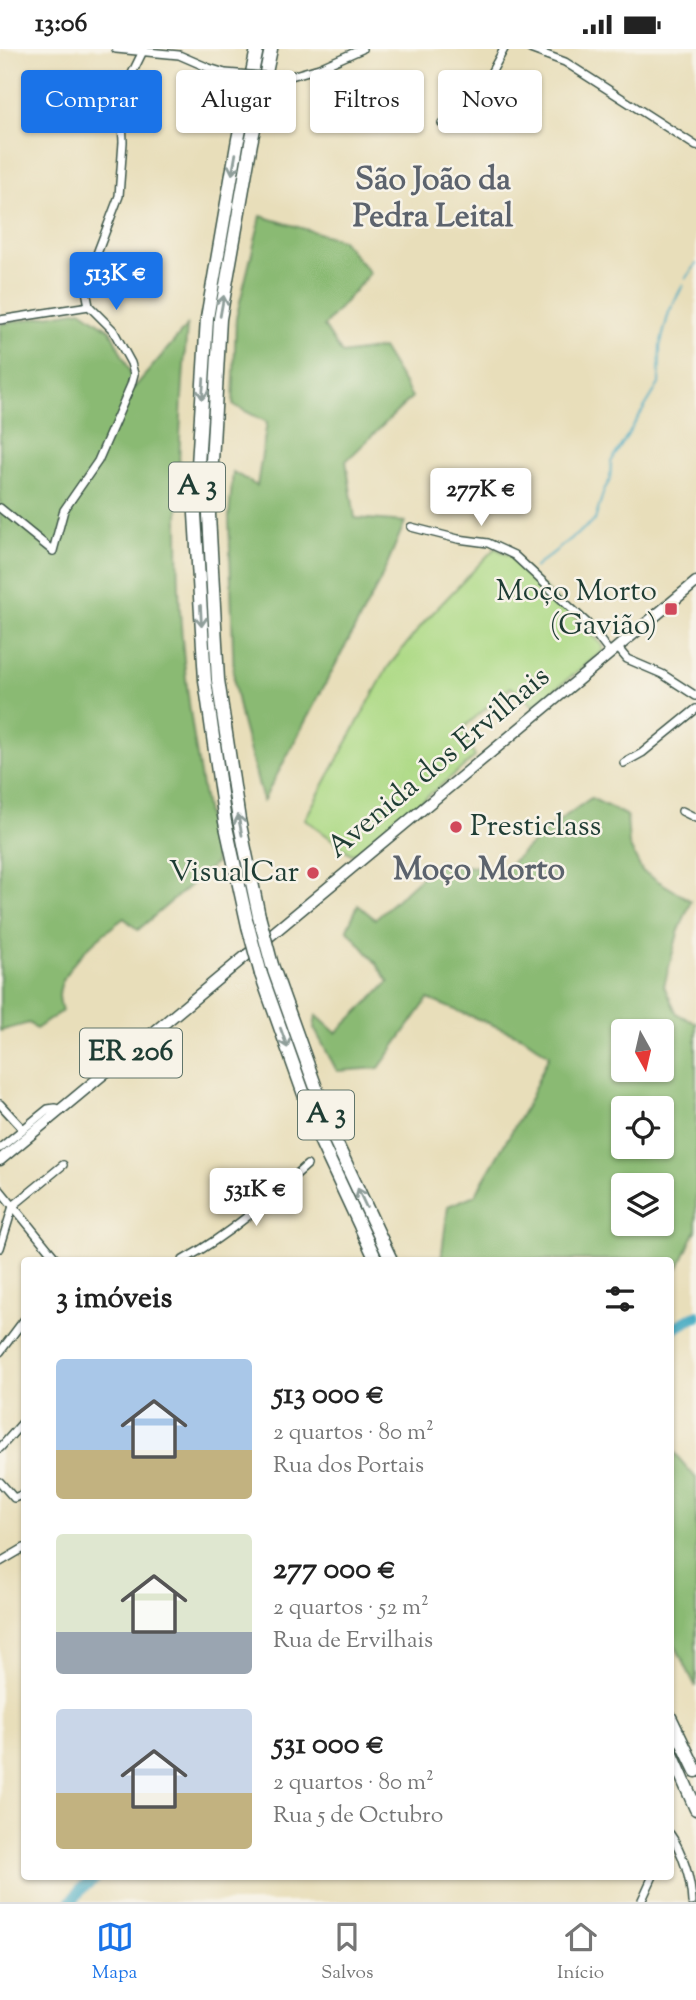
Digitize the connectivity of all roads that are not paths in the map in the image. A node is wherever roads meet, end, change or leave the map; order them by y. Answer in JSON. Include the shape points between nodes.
{"nodes":[{"id":1,"x":116,"y":49,"type":"edge"},
{"id":2,"x":257,"y":49,"type":"edge"},
{"id":3,"x":271,"y":49,"type":"edge"},
{"id":4,"x":362,"y":49,"type":"edge"},
{"id":5,"x":504,"y":49,"type":"edge"},
{"id":6,"x":530,"y":49,"type":"edge"},
{"id":7,"x":143,"y":50,"type":"edge"},
{"id":8,"x":493,"y":70,"type":"edge"},
{"id":9,"x":696,"y":146,"type":"edge"},
{"id":10,"x":89,"y":306,"type":"junction"},
{"id":11,"x":0,"y":320,"type":"edge"},
{"id":12,"x":0,"y":508,"type":"edge"},
{"id":13,"x":411,"y":527,"type":"dead end"},
{"id":14,"x":696,"y":582,"type":"edge"},
{"id":15,"x":614,"y":650,"type":"junction"},
{"id":16,"x":696,"y":696,"type":"edge"},
{"id":17,"x":696,"y":709,"type":"edge"},
{"id":18,"x":624,"y":763,"type":"dead end"},
{"id":19,"x":682,"y":811,"type":"dead end"},
{"id":20,"x":696,"y":818,"type":"edge"},
{"id":21,"x":0,"y":1104,"type":"edge"},
{"id":22,"x":62,"y":1111,"type":"junction"},
{"id":23,"x":23,"y":1129,"type":"junction"},
{"id":24,"x":0,"y":1149,"type":"edge"},
{"id":25,"x":0,"y":1160,"type":"edge"},
{"id":26,"x":63,"y":1165,"type":"dead end"},
{"id":27,"x":307,"y":1165,"type":"dead end"},
{"id":28,"x":0,"y":1191,"type":"edge"},
{"id":29,"x":13,"y":1206,"type":"junction"},
{"id":30,"x":0,"y":1248,"type":"edge"},
{"id":31,"x":200,"y":1251,"type":"junction"},
{"id":32,"x":55,"y":1257,"type":"edge"},
{"id":33,"x":189,"y":1257,"type":"edge"},
{"id":34,"x":196,"y":1257,"type":"edge"},
{"id":35,"x":375,"y":1257,"type":"edge"},
{"id":36,"x":390,"y":1257,"type":"edge"},
{"id":37,"x":21,"y":1324,"type":"edge"},
{"id":38,"x":0,"y":1352,"type":"edge"},
{"id":39,"x":21,"y":1424,"type":"edge"},
{"id":40,"x":0,"y":1448,"type":"edge"},
{"id":41,"x":0,"y":1482,"type":"edge"},
{"id":42,"x":21,"y":1495,"type":"edge"},
{"id":43,"x":21,"y":1550,"type":"edge"},
{"id":44,"x":0,"y":1562,"type":"edge"},
{"id":45,"x":674,"y":1725,"type":"edge"},
{"id":46,"x":674,"y":1759,"type":"edge"},
{"id":47,"x":696,"y":1771,"type":"edge"},
{"id":48,"x":696,"y":1809,"type":"edge"},
{"id":49,"x":674,"y":1845,"type":"edge"},
{"id":50,"x":651,"y":1880,"type":"edge"},
{"id":51,"x":641,"y":1902,"type":"edge"},
{"id":52,"x":692,"y":1902,"type":"edge"}],
"edges":[{"from":1,"to":7,"type":"street"},
{"from":2,"to":35,"type":"highway","number":"A 3","one_way":true,"bridge":true,"via":[[207,318],[195,515],[205,680],[225,823],[261,974],[321,1142]]},
{"from":36,"to":3,"type":"highway","number":"A 3","one_way":true,"bridge":true,"via":[[334,1138],[272,965],[239,820],[218,680],[209,515],[220,319]]},
{"from":4,"to":7,"type":"street","bridge":true,"via":[[294,75],[263,76],[225,73],[179,55]]},
{"from":5,"to":8,"type":"street"},
{"from":6,"to":9,"type":"street","via":[[565,62]]},
{"from":7,"to":10,"type":"street","via":[[121,96],[119,196],[86,278]]},
{"from":10,"to":11,"type":"street"},
{"from":10,"to":12,"type":"street","via":[[113,330],[134,374],[118,420],[98,461],[64,510],[53,551]]},
{"from":13,"to":15,"type":"street","via":[[502,548],[514,555]]},
{"from":14,"to":15,"type":"main road","number":"ER 206"},
{"from":15,"to":16,"type":"street"},
{"from":15,"to":22,"type":"main road","name":"Avenida dos Ervilhais","number":"ER 206"},
{"from":17,"to":18,"type":"street"},
{"from":19,"to":20,"type":"street"},
{"from":21,"to":23,"type":"street"},
{"from":22,"to":23,"type":"street","via":[[48,1109]]},
{"from":22,"to":25,"type":"main road","number":"ER 206"},
{"from":23,"to":24,"type":"street"},
{"from":26,"to":29,"type":"street"},
{"from":27,"to":31,"type":"street","via":[[249,1217]]},
{"from":28,"to":29,"type":"street"},
{"from":29,"to":30,"type":"street"},
{"from":29,"to":32,"type":"street"},
{"from":31,"to":33,"type":"street"},
{"from":31,"to":34,"type":"street"},
{"from":37,"to":38,"type":"street"},
{"from":39,"to":40,"type":"street"},
{"from":41,"to":42,"type":"street","via":[[15,1497]]},
{"from":43,"to":44,"type":"street"},
{"from":45,"to":47,"type":"highway"},
{"from":46,"to":48,"type":"highway"},
{"from":49,"to":52,"type":"street"},
{"from":50,"to":51,"type":"street"}]}
